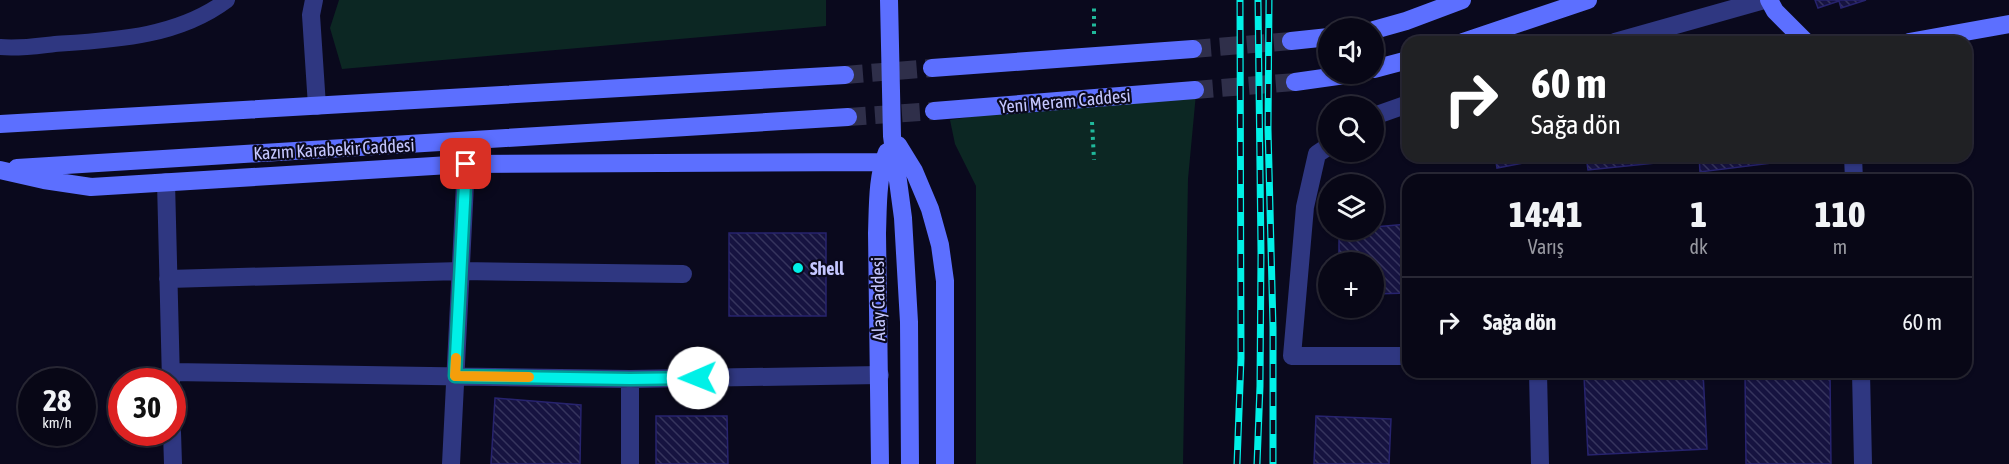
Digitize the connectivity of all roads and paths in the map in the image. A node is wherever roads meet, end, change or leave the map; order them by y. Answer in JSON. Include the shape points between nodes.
{"nodes":[{"id":1,"x":227,"y":0,"type":"edge"},
{"id":2,"x":314,"y":0,"type":"edge"},
{"id":3,"x":889,"y":0,"type":"edge"},
{"id":4,"x":1462,"y":0,"type":"edge"},
{"id":5,"x":1588,"y":0,"type":"edge"},
{"id":6,"x":1764,"y":0,"type":"edge"},
{"id":7,"x":1769,"y":0,"type":"edge"},
{"id":8,"x":1094,"y":8,"type":"dead end"},
{"id":9,"x":2009,"y":24,"type":"edge"},
{"id":10,"x":1384,"y":27,"type":"edge"},
{"id":11,"x":1481,"y":36,"type":"edge"},
{"id":12,"x":1636,"y":36,"type":"edge"},
{"id":13,"x":1800,"y":36,"type":"edge"},
{"id":14,"x":1942,"y":36,"type":"edge"},
{"id":15,"x":1094,"y":39,"type":"dead end"},
{"id":16,"x":1318,"y":39,"type":"edge"},
{"id":17,"x":1291,"y":41,"type":"tunnel mouth"},
{"id":18,"x":0,"y":47,"type":"edge"},
{"id":19,"x":1193,"y":49,"type":"tunnel mouth"},
{"id":20,"x":1402,"y":62,"type":"edge"},
{"id":21,"x":1384,"y":66,"type":"edge"},
{"id":22,"x":933,"y":68,"type":"tunnel mouth"},
{"id":23,"x":845,"y":75,"type":"tunnel mouth"},
{"id":24,"x":1318,"y":79,"type":"edge"},
{"id":25,"x":1294,"y":82,"type":"tunnel mouth"},
{"id":26,"x":1195,"y":90,"type":"tunnel mouth"},
{"id":27,"x":317,"y":106,"type":"junction"},
{"id":28,"x":1402,"y":106,"type":"edge"},
{"id":29,"x":934,"y":111,"type":"tunnel mouth"},
{"id":30,"x":1091,"y":112,"type":"dead end"},
{"id":31,"x":1384,"y":112,"type":"edge"},
{"id":32,"x":848,"y":117,"type":"tunnel mouth"},
{"id":33,"x":0,"y":124,"type":"edge"},
{"id":34,"x":892,"y":136,"type":"junction"},
{"id":35,"x":1318,"y":153,"type":"edge"},
{"id":36,"x":1094,"y":160,"type":"dead end"},
{"id":37,"x":883,"y":162,"type":"junction"},
{"id":38,"x":466,"y":164,"type":"junction"},
{"id":39,"x":0,"y":170,"type":"edge"},
{"id":40,"x":166,"y":182,"type":"junction"},
{"id":41,"x":461,"y":271,"type":"junction"},
{"id":42,"x":683,"y":274,"type":"dead end"},
{"id":43,"x":168,"y":279,"type":"junction"},
{"id":44,"x":1402,"y":356,"type":"edge"},
{"id":45,"x":171,"y":368,"type":"edge"},
{"id":46,"x":880,"y":375,"type":"junction"},
{"id":47,"x":186,"y":376,"type":"edge"},
{"id":48,"x":455,"y":376,"type":"junction"},
{"id":49,"x":1538,"y":378,"type":"edge"},
{"id":50,"x":1861,"y":378,"type":"edge"},
{"id":51,"x":630,"y":379,"type":"junction"},
{"id":52,"x":172,"y":446,"type":"edge"},
{"id":53,"x":173,"y":464,"type":"edge"},
{"id":54,"x":450,"y":464,"type":"edge"},
{"id":55,"x":630,"y":464,"type":"edge"},
{"id":56,"x":880,"y":464,"type":"edge"},
{"id":57,"x":910,"y":464,"type":"edge"},
{"id":58,"x":945,"y":464,"type":"edge"},
{"id":59,"x":1540,"y":464,"type":"edge"},
{"id":60,"x":1863,"y":464,"type":"edge"}],
"edges":[{"from":1,"to":18,"type":"lane","via":[[201,16],[142,36]]},
{"from":2,"to":27,"type":"street","via":[[311,15]]},
{"from":3,"to":34,"type":"main road","name":"Alay Caddesi"},
{"from":4,"to":10,"type":"main road"},
{"from":5,"to":11,"type":"main road"},
{"from":6,"to":12,"type":"street"},
{"from":7,"to":13,"type":"main road"},
{"from":8,"to":15,"type":"path"},
{"from":9,"to":14,"type":"main road"},
{"from":16,"to":17,"type":"main road"},
{"from":19,"to":22,"type":"main road"},
{"from":20,"to":21,"type":"main road"},
{"from":23,"to":27,"type":"main road"},
{"from":24,"to":25,"type":"main road"},
{"from":26,"to":29,"type":"main road","name":"Yeni Meram Caddesi"},
{"from":27,"to":33,"type":"main road"},
{"from":28,"to":31,"type":"street"},
{"from":30,"to":36,"type":"path"},
{"from":32,"to":39,"type":"main road","name":"Kazım Karabekir Caddesi"},
{"from":34,"to":37,"type":"main road","name":"Alay Caddesi"},
{"from":34,"to":57,"type":"main road","name":"Alay Caddesi","via":[[903,218]]},
{"from":34,"to":58,"type":"main road","via":[[914,171],[940,245],[945,281]]},
{"from":35,"to":44,"type":"street","via":[[1305,207],[1292,356]]},
{"from":37,"to":38,"type":"main road"},
{"from":37,"to":46,"type":"main road","name":"Alay Caddesi","via":[[877,233]]},
{"from":38,"to":40,"type":"main road"},
{"from":38,"to":41,"type":"street"},
{"from":39,"to":40,"type":"main road","via":[[91,187]]},
{"from":40,"to":43,"type":"street"},
{"from":41,"to":42,"type":"street"},
{"from":41,"to":43,"type":"street"},
{"from":41,"to":48,"type":"street"},
{"from":43,"to":45,"type":"street"},
{"from":46,"to":51,"type":"street"},
{"from":46,"to":56,"type":"main road","name":"Alay Caddesi"},
{"from":47,"to":48,"type":"street"},
{"from":48,"to":51,"type":"street"},
{"from":48,"to":54,"type":"street"},
{"from":49,"to":59,"type":"street"},
{"from":50,"to":60,"type":"street"},
{"from":51,"to":55,"type":"street"},
{"from":52,"to":53,"type":"street"}]}
